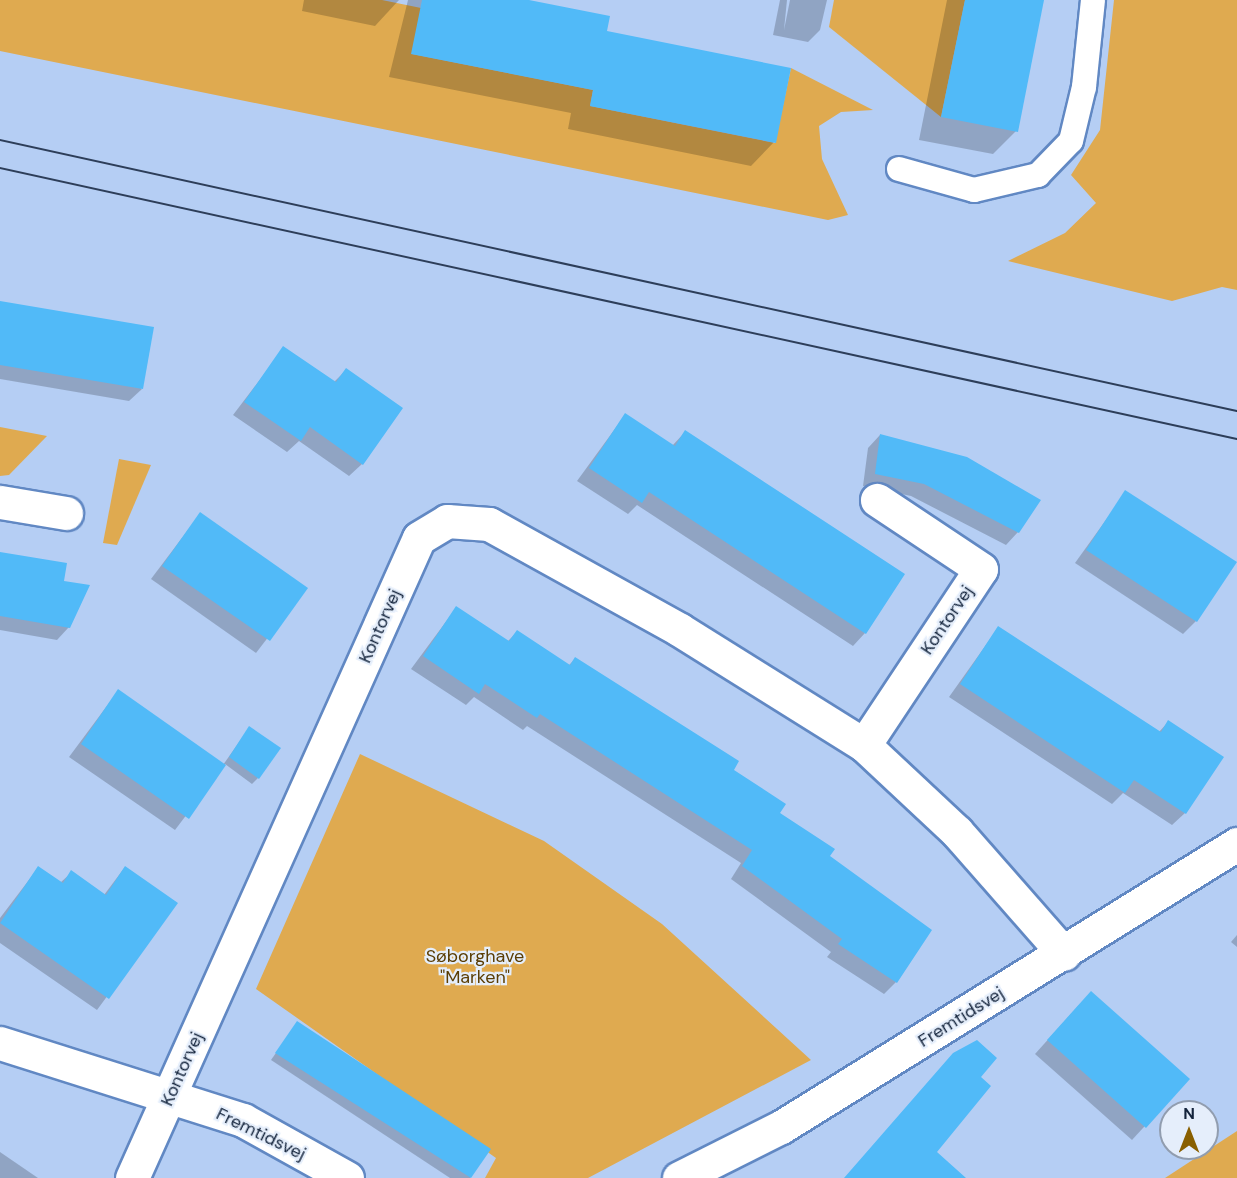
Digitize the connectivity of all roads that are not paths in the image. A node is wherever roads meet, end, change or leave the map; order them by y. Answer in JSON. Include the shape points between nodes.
{"nodes":[{"id":1,"x":1093,"y":0,"type":"edge"},
{"id":2,"x":899,"y":169,"type":"dead end"},
{"id":3,"x":877,"y":500,"type":"dead end"},
{"id":4,"x":0,"y":502,"type":"edge"},
{"id":5,"x":66,"y":513,"type":"dead end"},
{"id":6,"x":864,"y":745,"type":"junction"},
{"id":7,"x":1237,"y":844,"type":"edge"},
{"id":8,"x":1064,"y":954,"type":"junction"},
{"id":9,"x":0,"y":1043,"type":"edge"},
{"id":10,"x":170,"y":1095,"type":"junction"},
{"id":11,"x":132,"y":1178,"type":"edge"},
{"id":12,"x":347,"y":1178,"type":"edge"},
{"id":13,"x":679,"y":1178,"type":"edge"}],
"edges":[{"from":1,"to":2,"type":"lane","via":[[1084,87],[1071,141],[1038,175],[974,190]]},
{"from":3,"to":6,"type":"street","name":"Kontorvej","via":[[981,569]]},
{"from":4,"to":5,"type":"street"},
{"from":6,"to":8,"type":"street","name":"Kontorvej","via":[[957,832]]},
{"from":6,"to":10,"type":"street","name":"Kontorvej","via":[[680,630],[489,524],[447,521],[419,538]]},
{"from":7,"to":8,"type":"street","name":"Fremtidsvej"},
{"from":8,"to":13,"type":"street","name":"Fremtidsvej","via":[[781,1127]]},
{"from":9,"to":10,"type":"street","name":"Fremtidsvej"},
{"from":10,"to":11,"type":"street","name":"Kontorvej"},
{"from":10,"to":12,"type":"street","name":"Fremtidsvej","via":[[243,1120]]}]}
